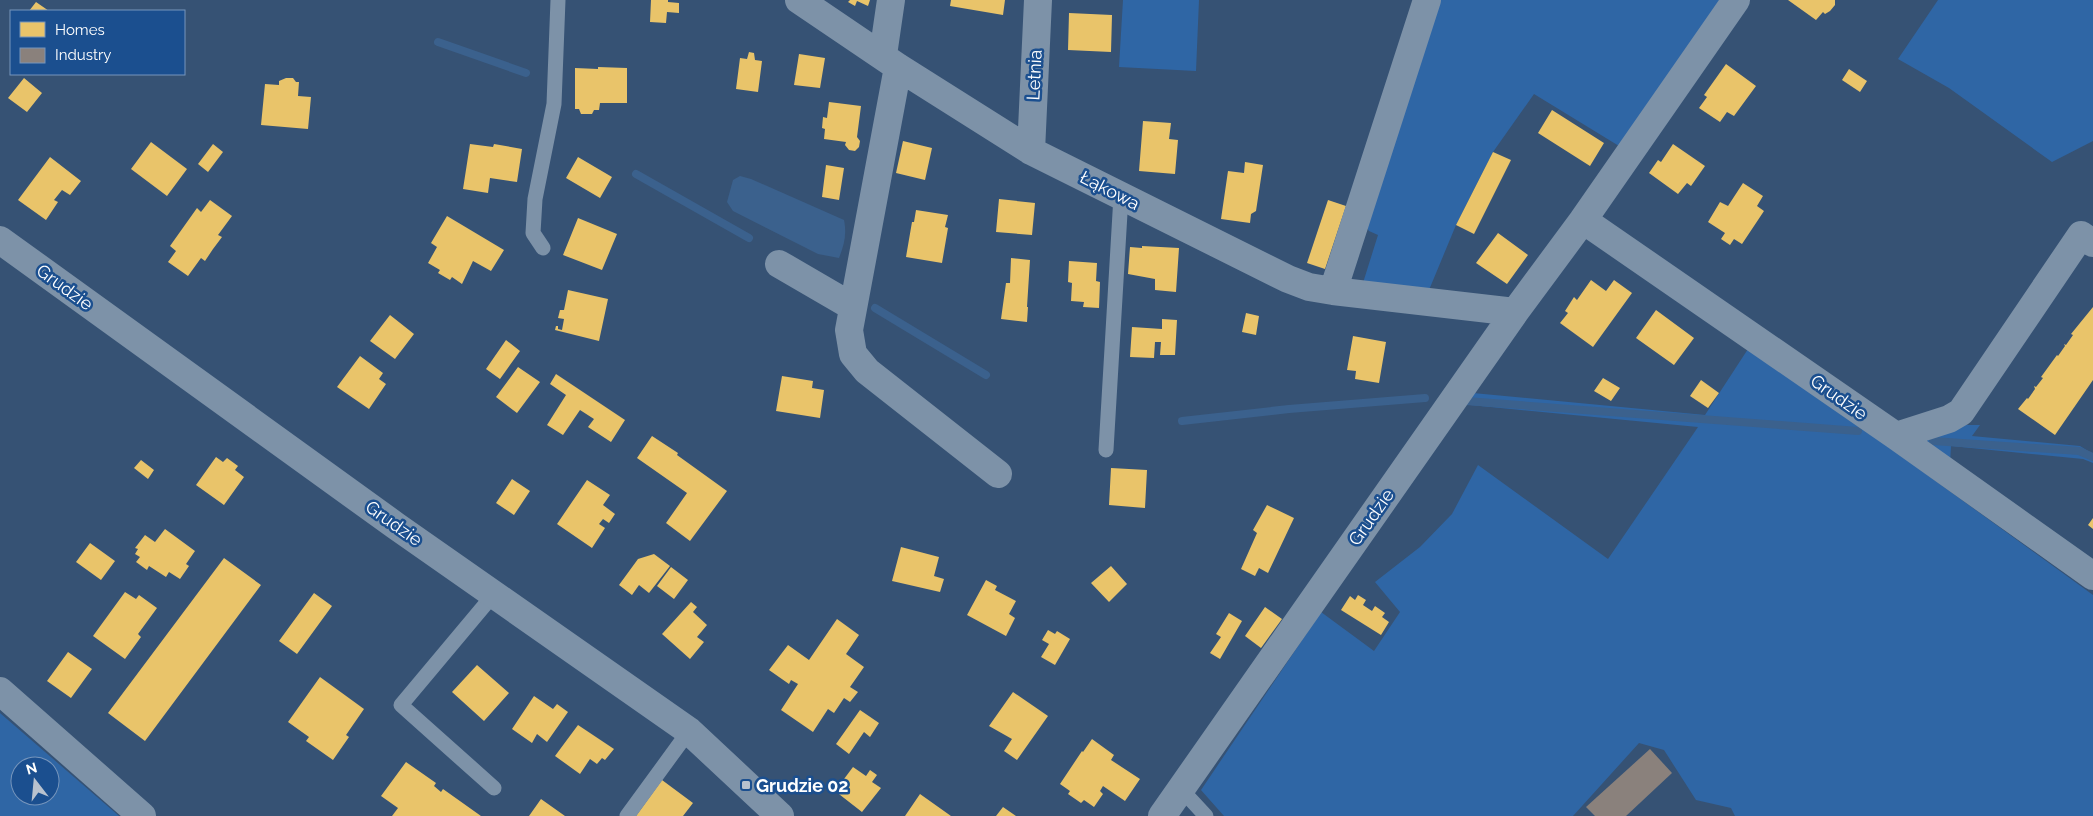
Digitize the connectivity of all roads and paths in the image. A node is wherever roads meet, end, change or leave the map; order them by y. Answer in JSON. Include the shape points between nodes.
{"nodes":[{"id":1,"x":558,"y":0,"type":"edge"},
{"id":2,"x":799,"y":0,"type":"edge"},
{"id":3,"x":890,"y":0,"type":"edge"},
{"id":4,"x":1038,"y":0,"type":"edge"},
{"id":5,"x":1427,"y":0,"type":"edge"},
{"id":6,"x":1736,"y":0,"type":"edge"},
{"id":7,"x":891,"y":61,"type":"junction"},
{"id":8,"x":1031,"y":151,"type":"junction"},
{"id":9,"x":1122,"y":196,"type":"junction"},
{"id":10,"x":1583,"y":220,"type":"junction"},
{"id":11,"x":2087,"y":239,"type":"edge"},
{"id":12,"x":0,"y":240,"type":"edge"},
{"id":13,"x":543,"y":248,"type":"dead end"},
{"id":14,"x":779,"y":264,"type":"dead end"},
{"id":15,"x":1333,"y":291,"type":"junction"},
{"id":16,"x":853,"y":306,"type":"junction"},
{"id":17,"x":1515,"y":312,"type":"junction"},
{"id":18,"x":1896,"y":436,"type":"junction"},
{"id":19,"x":1106,"y":450,"type":"dead end"},
{"id":20,"x":998,"y":474,"type":"dead end"},
{"id":21,"x":2093,"y":576,"type":"edge"},
{"id":22,"x":494,"y":594,"type":"junction"},
{"id":23,"x":0,"y":691,"type":"edge"},
{"id":24,"x":689,"y":731,"type":"junction"},
{"id":25,"x":494,"y":788,"type":"dead end"},
{"id":26,"x":1181,"y":789,"type":"junction"},
{"id":27,"x":142,"y":816,"type":"edge"},
{"id":28,"x":626,"y":816,"type":"edge"},
{"id":29,"x":780,"y":816,"type":"edge"},
{"id":30,"x":1162,"y":816,"type":"edge"},
{"id":31,"x":1206,"y":816,"type":"edge"}],
"edges":[{"from":1,"to":13,"type":"lane","via":[[554,104],[535,199],[533,233]]},
{"from":2,"to":7,"type":"street","name":"Łąkowa"},
{"from":3,"to":7,"type":"street"},
{"from":4,"to":8,"type":"street","name":"Letnia"},
{"from":5,"to":15,"type":"street"},
{"from":6,"to":10,"type":"street","name":"Grudzie"},
{"from":7,"to":8,"type":"street","name":"Łąkowa"},
{"from":7,"to":16,"type":"street"},
{"from":8,"to":9,"type":"street","name":"Łąkowa"},
{"from":9,"to":15,"type":"street","name":"Łąkowa","via":[[1288,279]]},
{"from":9,"to":19,"type":"lane"},
{"from":10,"to":17,"type":"street","name":"Grudzie"},
{"from":10,"to":18,"type":"street","name":"Grudzie"},
{"from":11,"to":18,"type":"street","via":[[1961,412]]},
{"from":12,"to":22,"type":"street","name":"Grudzie"},
{"from":14,"to":16,"type":"street"},
{"from":15,"to":17,"type":"street","name":"Łąkowa"},
{"from":16,"to":20,"type":"street","via":[[849,330],[854,354],[867,372]]},
{"from":17,"to":26,"type":"street","name":"Grudzie"},
{"from":18,"to":21,"type":"street","name":"Grudzie"},
{"from":22,"to":24,"type":"street","name":"Grudzie"},
{"from":22,"to":25,"type":"lane","via":[[401,705]]},
{"from":23,"to":27,"type":"street"},
{"from":24,"to":28,"type":"lane"},
{"from":24,"to":29,"type":"street","name":"Grudzie"},
{"from":26,"to":30,"type":"street","name":"Grudzie"},
{"from":26,"to":31,"type":"lane"}]}
